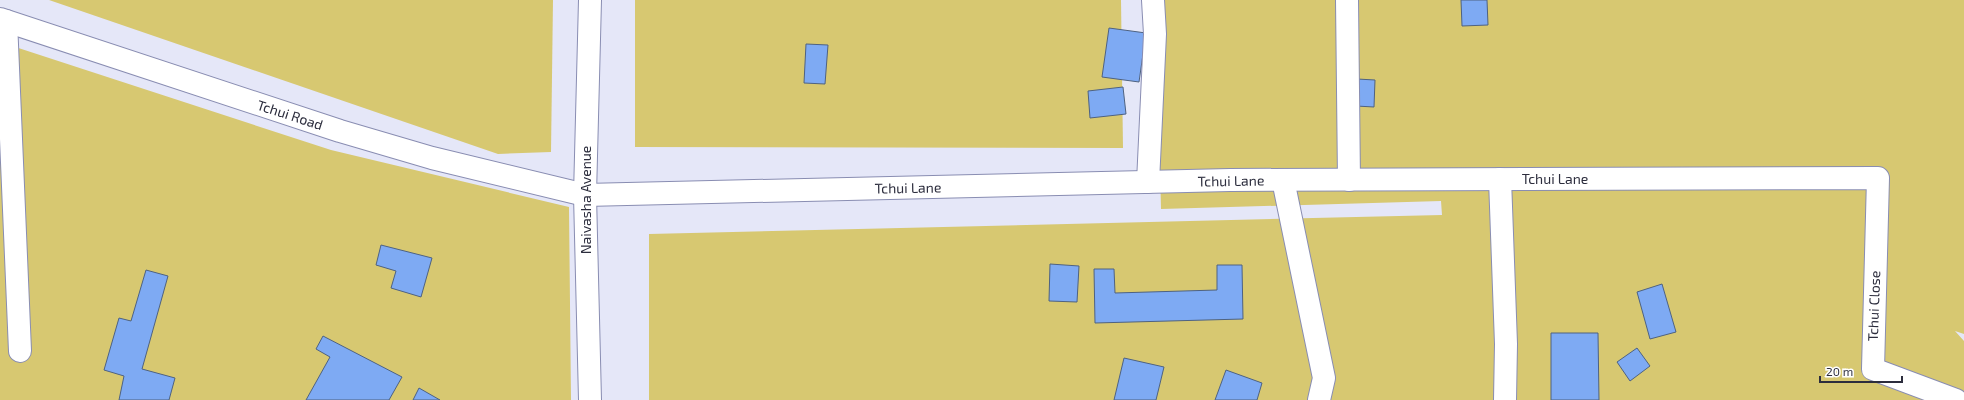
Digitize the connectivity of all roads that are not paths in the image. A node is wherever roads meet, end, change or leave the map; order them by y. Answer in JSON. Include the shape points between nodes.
{"nodes":[{"id":1,"x":590,"y":0,"type":"edge"},
{"id":2,"x":1153,"y":0,"type":"edge"},
{"id":3,"x":1347,"y":0,"type":"edge"},
{"id":4,"x":3,"y":20,"type":"edge"},
{"id":5,"x":1878,"y":178,"type":"joint"},
{"id":6,"x":1500,"y":179,"type":"junction"},
{"id":7,"x":1283,"y":180,"type":"junction"},
{"id":8,"x":1349,"y":180,"type":"junction"},
{"id":9,"x":1148,"y":182,"type":"junction"},
{"id":10,"x":585,"y":195,"type":"junction"},
{"id":11,"x":20,"y":351,"type":"dead end"},
{"id":12,"x":590,"y":400,"type":"edge"},
{"id":13,"x":1319,"y":400,"type":"edge"},
{"id":14,"x":1505,"y":400,"type":"edge"},
{"id":15,"x":1956,"y":400,"type":"edge"}],
"edges":[{"from":1,"to":10,"type":"street","name":"Naivasha Avenue"},
{"from":2,"to":9,"type":"street","via":[[1155,34]]},
{"from":3,"to":8,"type":"street"},
{"from":4,"to":10,"type":"street","name":"Tchui Road","via":[[340,131],[432,158]]},
{"from":4,"to":11,"type":"street"},
{"from":5,"to":6,"type":"street","name":"Tchui Lane"},
{"from":5,"to":15,"type":"street","name":"Tchui Close","via":[[1872,369]]},
{"from":6,"to":8,"type":"street","name":"Tchui Lane"},
{"from":6,"to":14,"type":"street","via":[[1506,344]]},
{"from":7,"to":8,"type":"street","name":"Tchui Lane"},
{"from":7,"to":9,"type":"street","name":"Tchui Lane"},
{"from":7,"to":13,"type":"street","via":[[1324,378]]},
{"from":9,"to":10,"type":"street","name":"Tchui Lane"},
{"from":10,"to":12,"type":"street","name":"Naivasha Avenue"}]}
